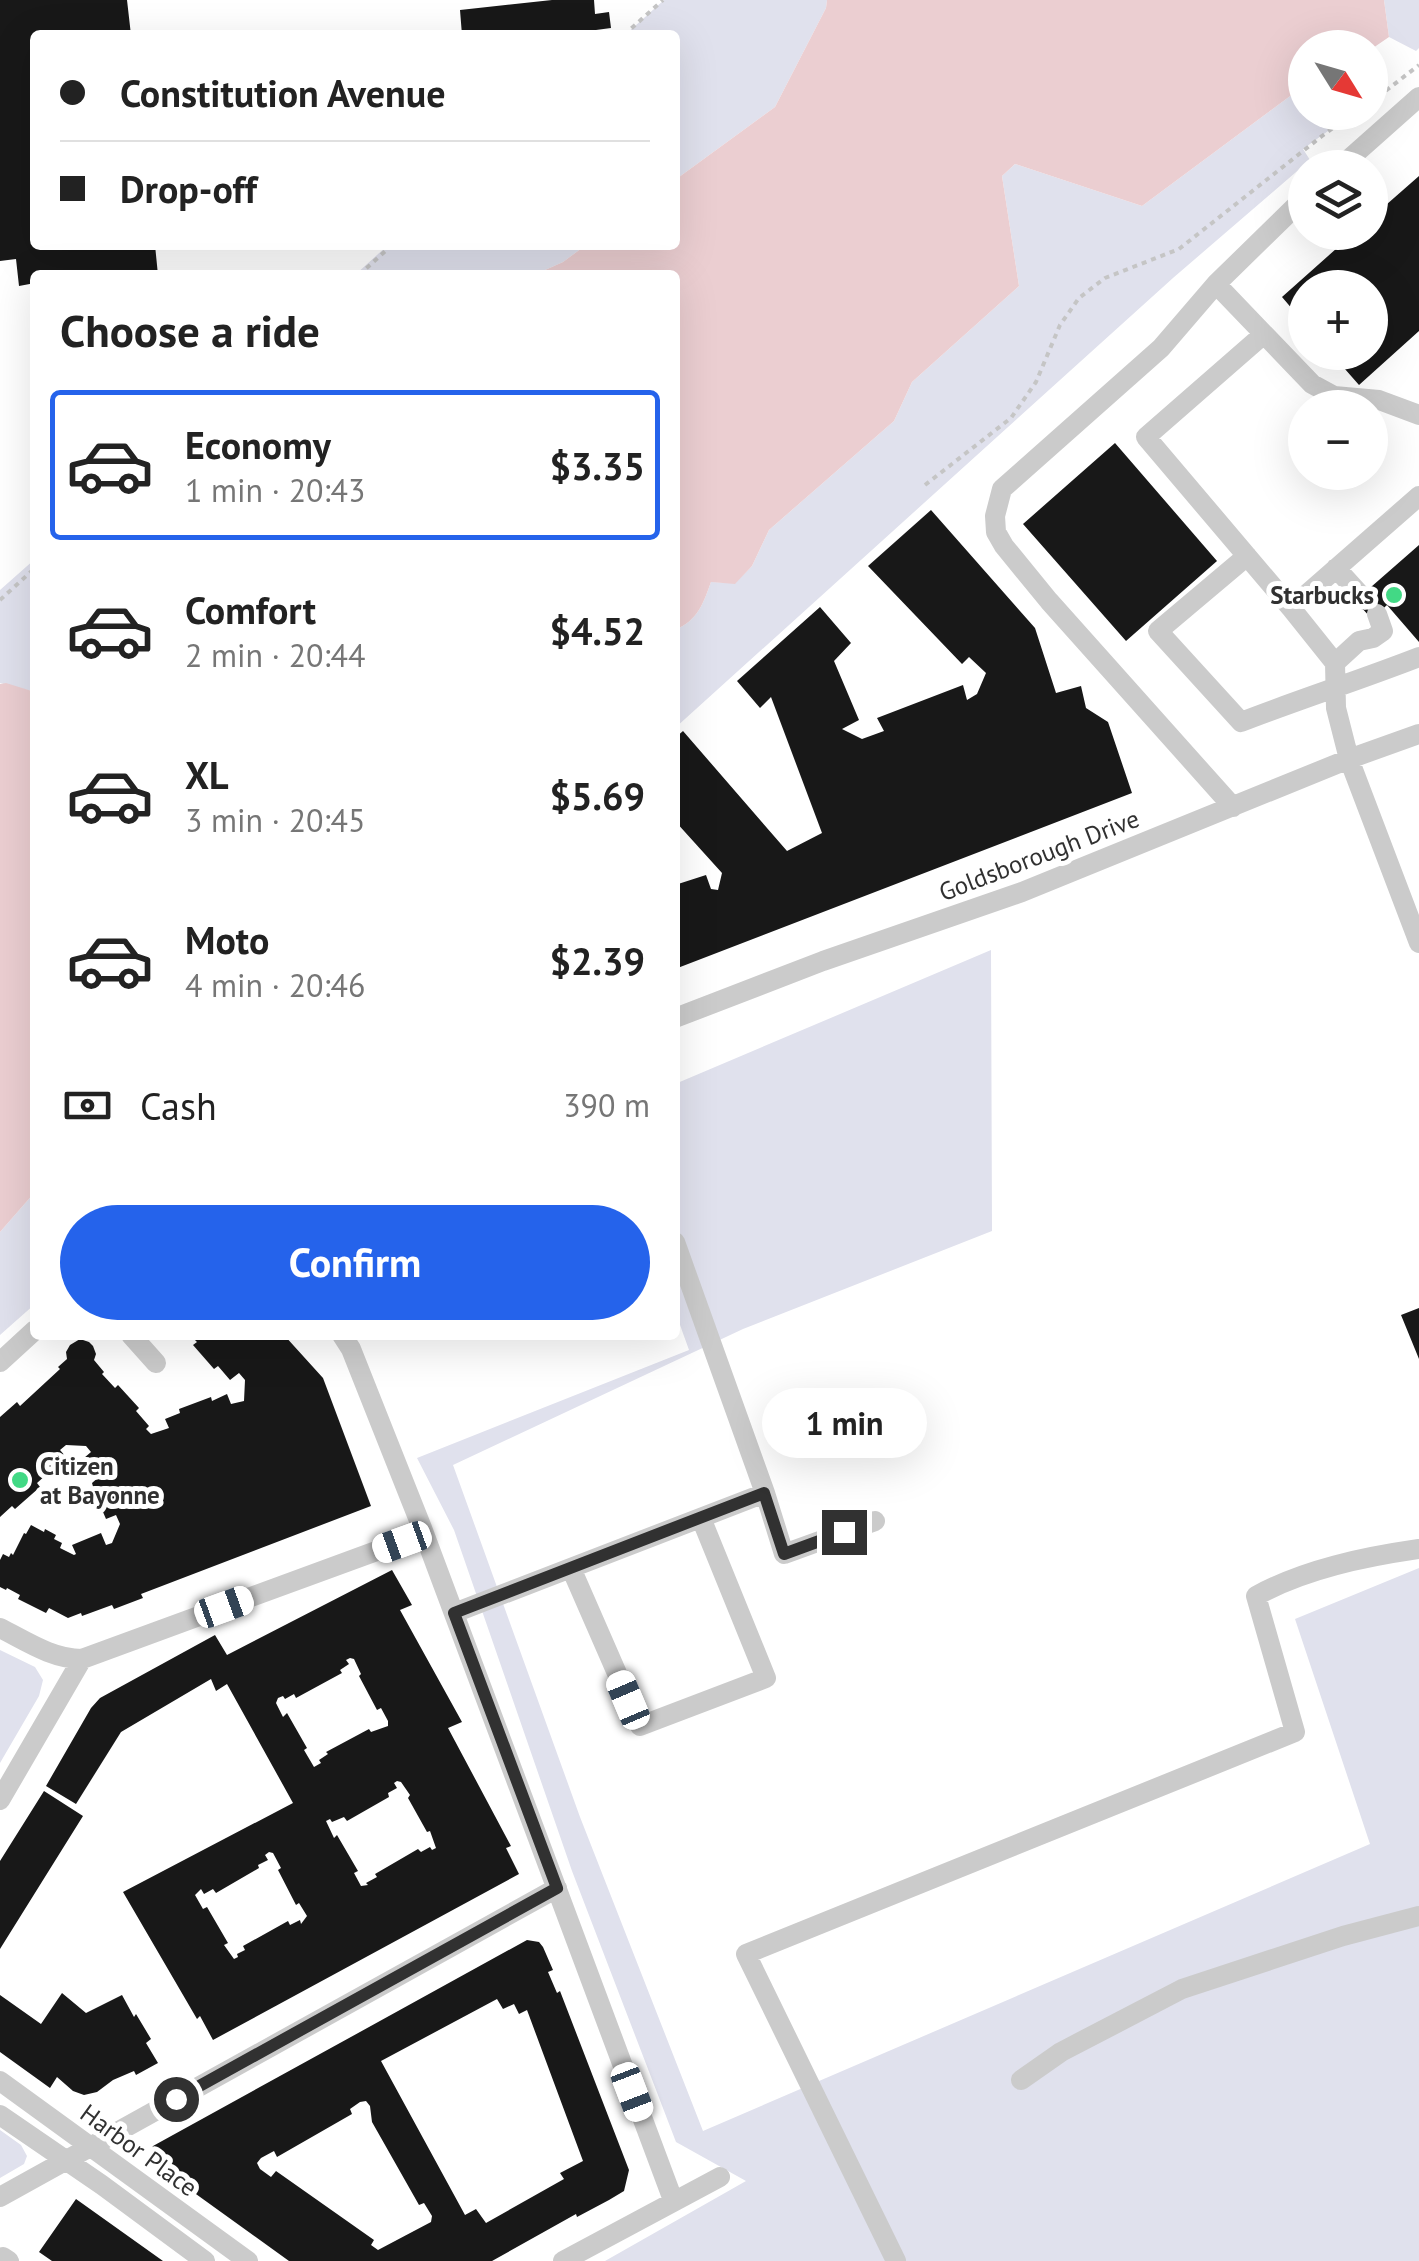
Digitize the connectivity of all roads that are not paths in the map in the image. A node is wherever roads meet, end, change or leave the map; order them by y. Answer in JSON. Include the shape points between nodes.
{"nodes":[{"id":1,"x":1419,"y":97,"type":"edge"},
{"id":2,"x":1359,"y":150,"type":"edge"},
{"id":3,"x":1288,"y":214,"type":"edge"},
{"id":4,"x":1216,"y":284,"type":"junction"},
{"id":5,"x":1264,"y":334,"type":"junction"},
{"id":6,"x":1419,"y":415,"type":"edge"},
{"id":7,"x":1418,"y":498,"type":"edge"},
{"id":8,"x":1247,"y":556,"type":"junction"},
{"id":9,"x":1336,"y":568,"type":"junction"},
{"id":10,"x":1292,"y":608,"type":"junction"},
{"id":11,"x":1419,"y":657,"type":"edge"},
{"id":12,"x":1336,"y":662,"type":"junction"},
{"id":13,"x":1336,"y":689,"type":"junction"},
{"id":14,"x":1419,"y":734,"type":"edge"},
{"id":15,"x":1349,"y":759,"type":"junction"},
{"id":16,"x":1233,"y":806,"type":"junction"},
{"id":17,"x":1419,"y":943,"type":"edge"},
{"id":18,"x":680,"y":1016,"type":"edge"},
{"id":19,"x":680,"y":1256,"type":"edge"},
{"id":20,"x":30,"y":1335,"type":"edge"},
{"id":21,"x":135,"y":1340,"type":"edge"},
{"id":22,"x":345,"y":1340,"type":"edge"},
{"id":23,"x":0,"y":1362,"type":"edge"},
{"id":24,"x":156,"y":1364,"type":"dead end"},
{"id":25,"x":764,"y":1493,"type":"junction"},
{"id":26,"x":701,"y":1518,"type":"junction"},
{"id":27,"x":875,"y":1520,"type":"dead end"},
{"id":28,"x":422,"y":1528,"type":"junction"},
{"id":29,"x":1419,"y":1549,"type":"edge"},
{"id":30,"x":572,"y":1568,"type":"junction"},
{"id":31,"x":454,"y":1613,"type":"junction"},
{"id":32,"x":0,"y":1628,"type":"edge"},
{"id":33,"x":82,"y":1659,"type":"junction"},
{"id":34,"x":0,"y":1800,"type":"edge"},
{"id":35,"x":557,"y":1888,"type":"junction"},
{"id":36,"x":1419,"y":1916,"type":"edge"},
{"id":37,"x":0,"y":2080,"type":"edge"},
{"id":38,"x":1021,"y":2080,"type":"dead end"},
{"id":39,"x":0,"y":2114,"type":"edge"},
{"id":40,"x":92,"y":2146,"type":"junction"},
{"id":41,"x":66,"y":2160,"type":"junction"},
{"id":42,"x":720,"y":2177,"type":"dead end"},
{"id":43,"x":0,"y":2197,"type":"edge"},
{"id":44,"x":673,"y":2200,"type":"junction"},
{"id":45,"x":205,"y":2261,"type":"edge"},
{"id":46,"x":248,"y":2261,"type":"edge"},
{"id":47,"x":563,"y":2261,"type":"edge"},
{"id":48,"x":896,"y":2261,"type":"edge"}],
"edges":[{"from":1,"to":2,"type":"street"},
{"from":3,"to":4,"type":"street"},
{"from":4,"to":5,"type":"street"},
{"from":4,"to":16,"type":"street","via":[[1161,348],[1002,489],[995,516],[1004,546],[1048,601]]},
{"from":5,"to":6,"type":"street","via":[[1312,384],[1334,396],[1379,400]]},
{"from":5,"to":8,"type":"street","via":[[1146,437]]},
{"from":7,"to":9,"type":"street"},
{"from":8,"to":10,"type":"street"},
{"from":8,"to":13,"type":"street","via":[[1158,631],[1241,722]]},
{"from":9,"to":10,"type":"street"},
{"from":9,"to":12,"type":"street","via":[[1383,631]]},
{"from":10,"to":12,"type":"street"},
{"from":11,"to":13,"type":"street"},
{"from":12,"to":13,"type":"street"},
{"from":13,"to":15,"type":"street"},
{"from":14,"to":15,"type":"street","name":"Goldsborough Drive"},
{"from":15,"to":16,"type":"street","name":"Goldsborough Drive"},
{"from":15,"to":17,"type":"street"},
{"from":16,"to":18,"type":"street","name":"Goldsborough Drive","via":[[1022,892]]},
{"from":19,"to":25,"type":"street"},
{"from":20,"to":23,"type":"street"},
{"from":21,"to":24,"type":"street"},
{"from":22,"to":28,"type":"street"},
{"from":25,"to":26,"type":"street"},
{"from":25,"to":27,"type":"street","via":[[784,1554]]},
{"from":26,"to":30,"type":"street"},
{"from":26,"to":30,"type":"street","via":[[766,1678],[640,1726]]},
{"from":28,"to":31,"type":"street"},
{"from":28,"to":33,"type":"street","via":[[402,1542]]},
{"from":29,"to":48,"type":"street","via":[[1369,1556],[1256,1596],[1295,1732],[746,1954]]},
{"from":30,"to":31,"type":"street"},
{"from":31,"to":35,"type":"street"},
{"from":32,"to":33,"type":"street","via":[[53,1655]]},
{"from":33,"to":34,"type":"street"},
{"from":35,"to":40,"type":"street"},
{"from":35,"to":44,"type":"street"},
{"from":36,"to":38,"type":"street","via":[[1182,1989]]},
{"from":37,"to":40,"type":"street","name":"Harbor Place"},
{"from":39,"to":41,"type":"street","name":"Harbor Place"},
{"from":40,"to":41,"type":"street"},
{"from":40,"to":46,"type":"street","name":"Harbor Place"},
{"from":41,"to":43,"type":"street"},
{"from":41,"to":45,"type":"street","name":"Harbor Place"},
{"from":42,"to":44,"type":"street"},
{"from":44,"to":47,"type":"street"}]}
